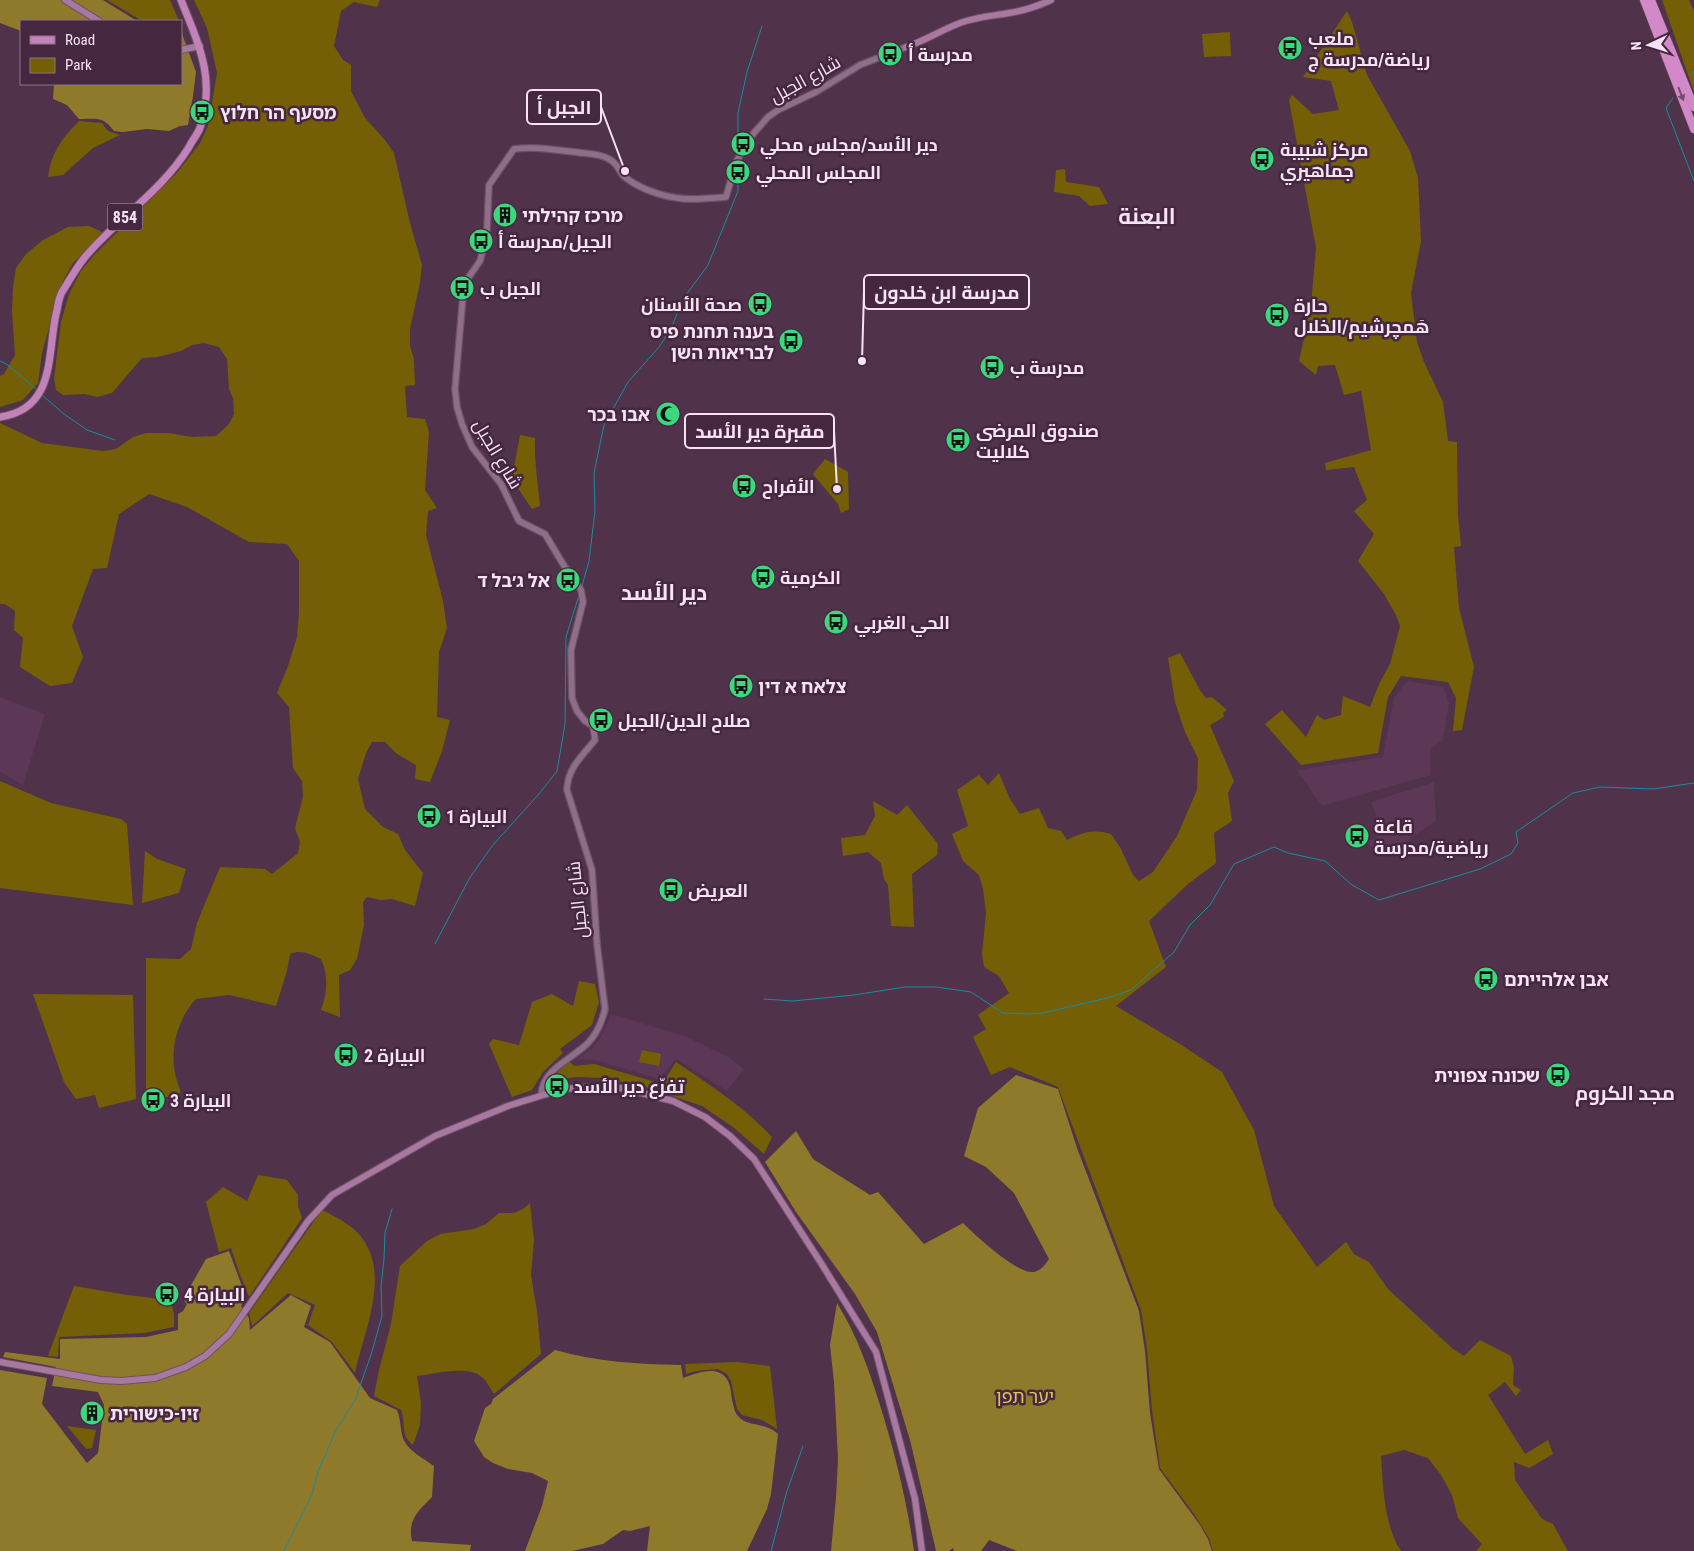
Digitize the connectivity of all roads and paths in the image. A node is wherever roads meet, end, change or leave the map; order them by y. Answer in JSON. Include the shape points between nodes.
{"nodes":[{"id":1,"x":65,"y":0,"type":"edge"},
{"id":2,"x":181,"y":0,"type":"edge"},
{"id":3,"x":1050,"y":0,"type":"edge"},
{"id":4,"x":1644,"y":0,"type":"edge"},
{"id":5,"x":1651,"y":0,"type":"edge"},
{"id":6,"x":98,"y":20,"type":"edge"},
{"id":7,"x":200,"y":46,"type":"junction"},
{"id":8,"x":906,"y":47,"type":"joint"},
{"id":9,"x":182,"y":50,"type":"edge"},
{"id":10,"x":1694,"y":107,"type":"edge"},
{"id":11,"x":1694,"y":129,"type":"edge"},
{"id":12,"x":0,"y":417,"type":"edge"},
{"id":13,"x":541,"y":1096,"type":"junction"},
{"id":14,"x":0,"y":1362,"type":"edge"},
{"id":15,"x":922,"y":1551,"type":"edge"}],
"edges":[{"from":1,"to":6,"type":"main road"},
{"from":2,"to":7,"type":"main road","number":"854"},
{"from":3,"to":8,"type":"main road","via":[[1011,13],[960,23]]},
{"from":4,"to":11,"type":"highway","one_way":true},
{"from":5,"to":10,"type":"highway"},
{"from":7,"to":9,"type":"main road"},
{"from":7,"to":12,"type":"main road","number":"854","via":[[207,88],[199,130],[183,157],[158,186],[84,258],[60,295],[52,334],[50,369],[42,390],[28,406]]},
{"from":8,"to":13,"type":"street","name":"شارع الجبل","via":[[860,65],[768,116],[736,162],[726,197],[693,199],[652,191],[630,182],[610,159],[550,149],[514,149],[489,185],[484,246],[480,261],[464,284],[455,389],[457,407],[472,447],[501,484],[520,521],[545,534],[581,590],[583,602],[571,650],[572,698],[577,711],[593,726],[595,740],[570,772],[567,790],[592,870],[605,1009],[592,1039],[550,1073],[543,1084]]},
{"from":13,"to":14,"type":"main road","via":[[435,1136],[332,1195],[308,1220],[229,1334],[205,1356],[186,1367],[155,1378],[121,1381]]},
{"from":13,"to":15,"type":"main road","via":[[573,1088],[621,1088],[673,1101],[705,1117],[754,1159],[876,1352],[915,1499]]}]}
